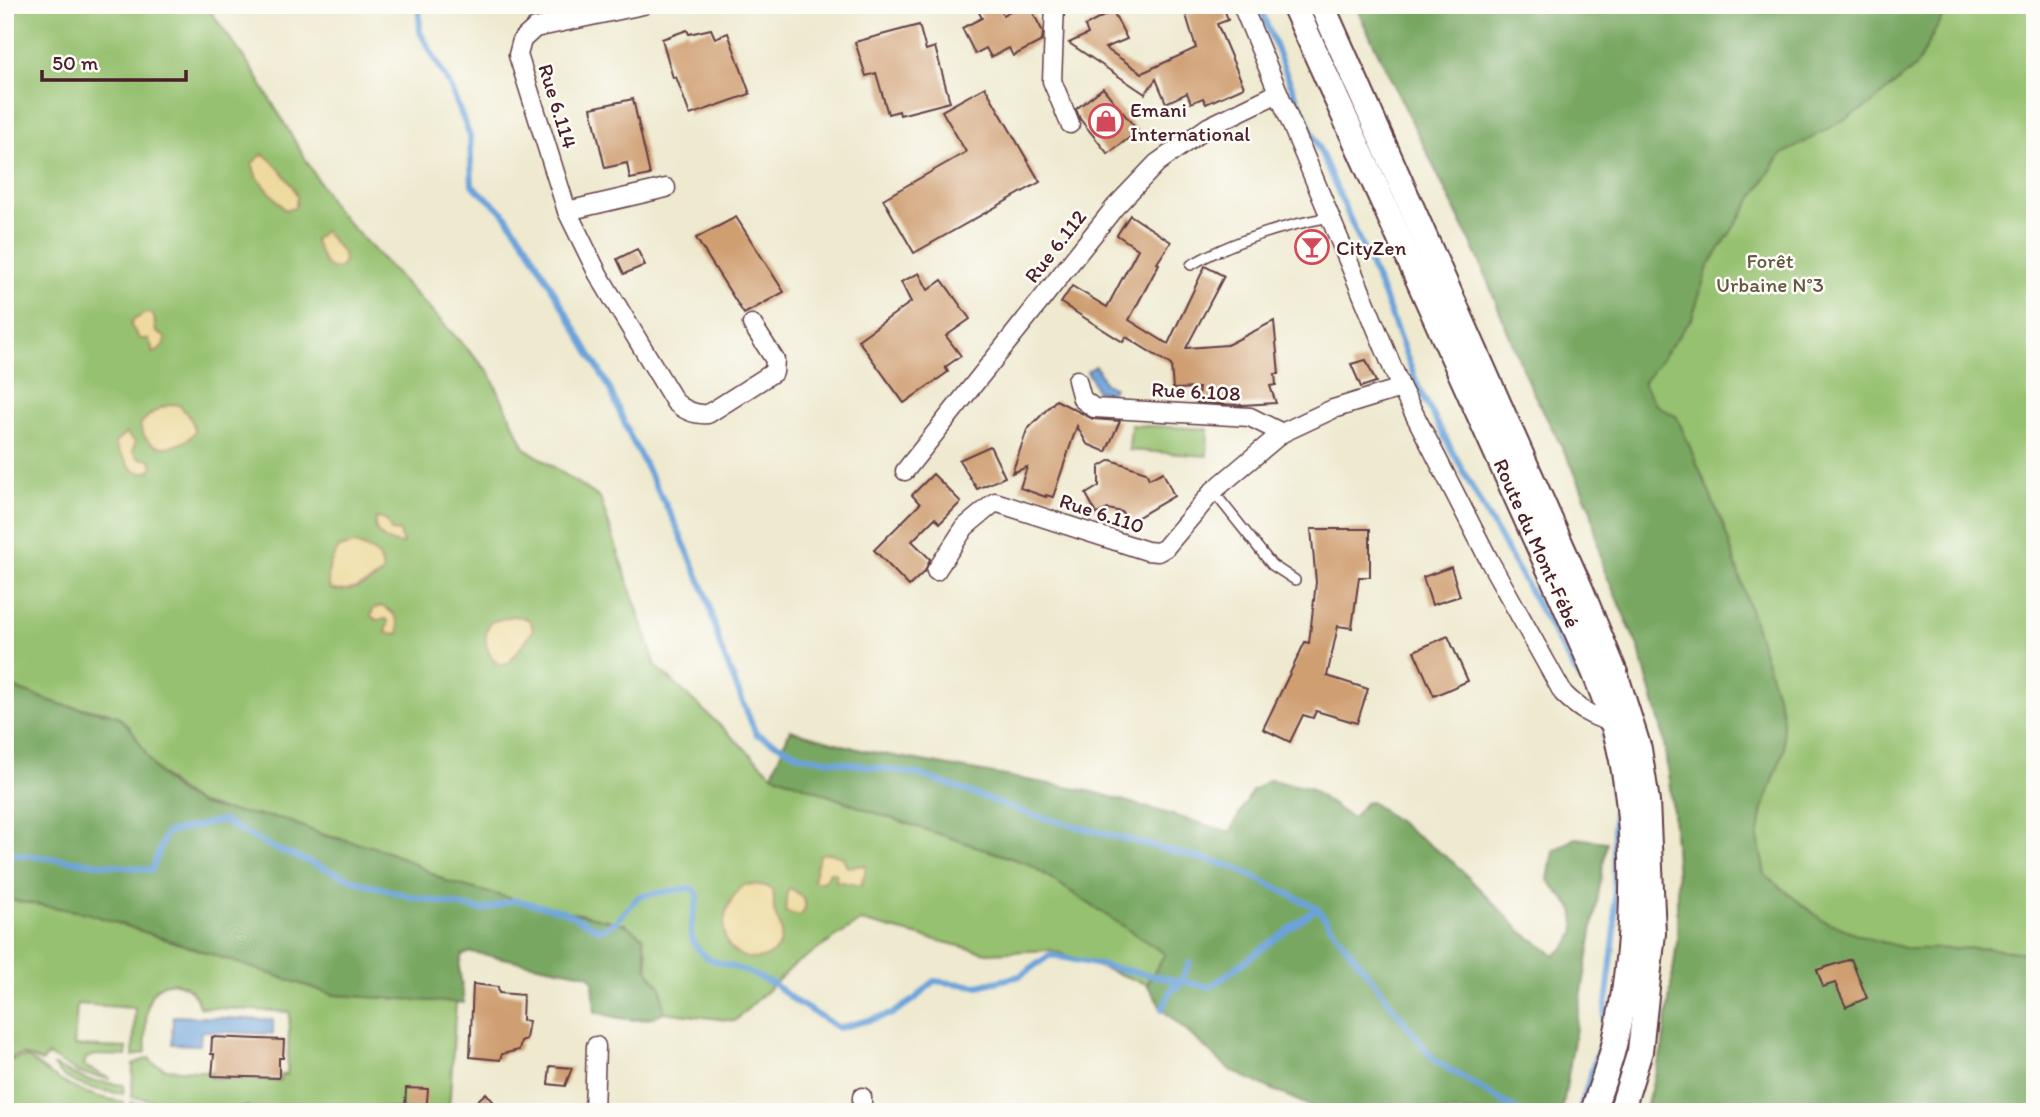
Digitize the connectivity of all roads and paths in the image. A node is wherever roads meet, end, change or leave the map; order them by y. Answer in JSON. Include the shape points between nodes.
{"nodes":[{"id":1,"x":642,"y":5,"type":"edge"},
{"id":2,"x":1055,"y":5,"type":"edge"},
{"id":3,"x":1242,"y":5,"type":"edge"},
{"id":4,"x":1294,"y":5,"type":"edge"},
{"id":5,"x":1322,"y":5,"type":"edge"},
{"id":6,"x":1278,"y":93,"type":"junction"},
{"id":7,"x":1070,"y":124,"type":"dead end"},
{"id":8,"x":666,"y":188,"type":"dead end"},
{"id":9,"x":567,"y":211,"type":"junction"},
{"id":10,"x":1330,"y":217,"type":"junction"},
{"id":11,"x":1191,"y":265,"type":"dead end"},
{"id":12,"x":752,"y":324,"type":"dead end"},
{"id":13,"x":1077,"y":380,"type":"dead end"},
{"id":14,"x":1401,"y":388,"type":"junction"},
{"id":15,"x":1282,"y":433,"type":"junction"},
{"id":16,"x":905,"y":471,"type":"dead end"},
{"id":17,"x":1213,"y":491,"type":"junction"},
{"id":18,"x":936,"y":571,"type":"dead end"},
{"id":19,"x":1295,"y":580,"type":"dead end"},
{"id":20,"x":1612,"y":722,"type":"junction"},
{"id":21,"x":596,"y":1046,"type":"dead end"},
{"id":22,"x":594,"y":1112,"type":"edge"},
{"id":23,"x":1593,"y":1112,"type":"edge"},
{"id":24,"x":1622,"y":1112,"type":"edge"}],
"edges":[{"from":1,"to":9,"type":"street","name":"Rue 6.114","via":[[535,28],[522,40],[518,55]]},
{"from":2,"to":7,"type":"street","via":[[1052,81]]},
{"from":3,"to":6,"type":"street"},
{"from":4,"to":20,"type":"street","name":"Route du Mont-Fébé","via":[[1591,663]]},
{"from":5,"to":24,"type":"street","name":"Route du Mont-Fébé","via":[[1581,590],[1639,749],[1647,802],[1653,933],[1640,1051]]},
{"from":6,"to":10,"type":"street"},
{"from":6,"to":16,"type":"street","name":"Rue 6.112","via":[[1208,127],[1157,163],[1115,206]]},
{"from":8,"to":9,"type":"street"},
{"from":9,"to":12,"type":"street","name":"Rue 6.114","via":[[597,274],[675,402],[684,409],[708,414],[774,372],[775,360]]},
{"from":10,"to":11,"type":"lane","via":[[1293,223]]},
{"from":10,"to":14,"type":"street"},
{"from":13,"to":15,"type":"street","name":"Rue 6.108","via":[[1082,399],[1094,408],[1250,417]]},
{"from":14,"to":15,"type":"street","via":[[1333,409]]},
{"from":14,"to":20,"type":"street","via":[[1563,693],[1594,718]]},
{"from":15,"to":17,"type":"street","name":"Rue 6.110"},
{"from":17,"to":18,"type":"street","name":"Rue 6.110","via":[[1158,552],[995,502],[965,527]]},
{"from":17,"to":19,"type":"lane","via":[[1272,565]]},
{"from":20,"to":23,"type":"street","name":"Route du Mont-Fébé","via":[[1629,803],[1632,931],[1615,1042]]},
{"from":21,"to":22,"type":"street"}]}
